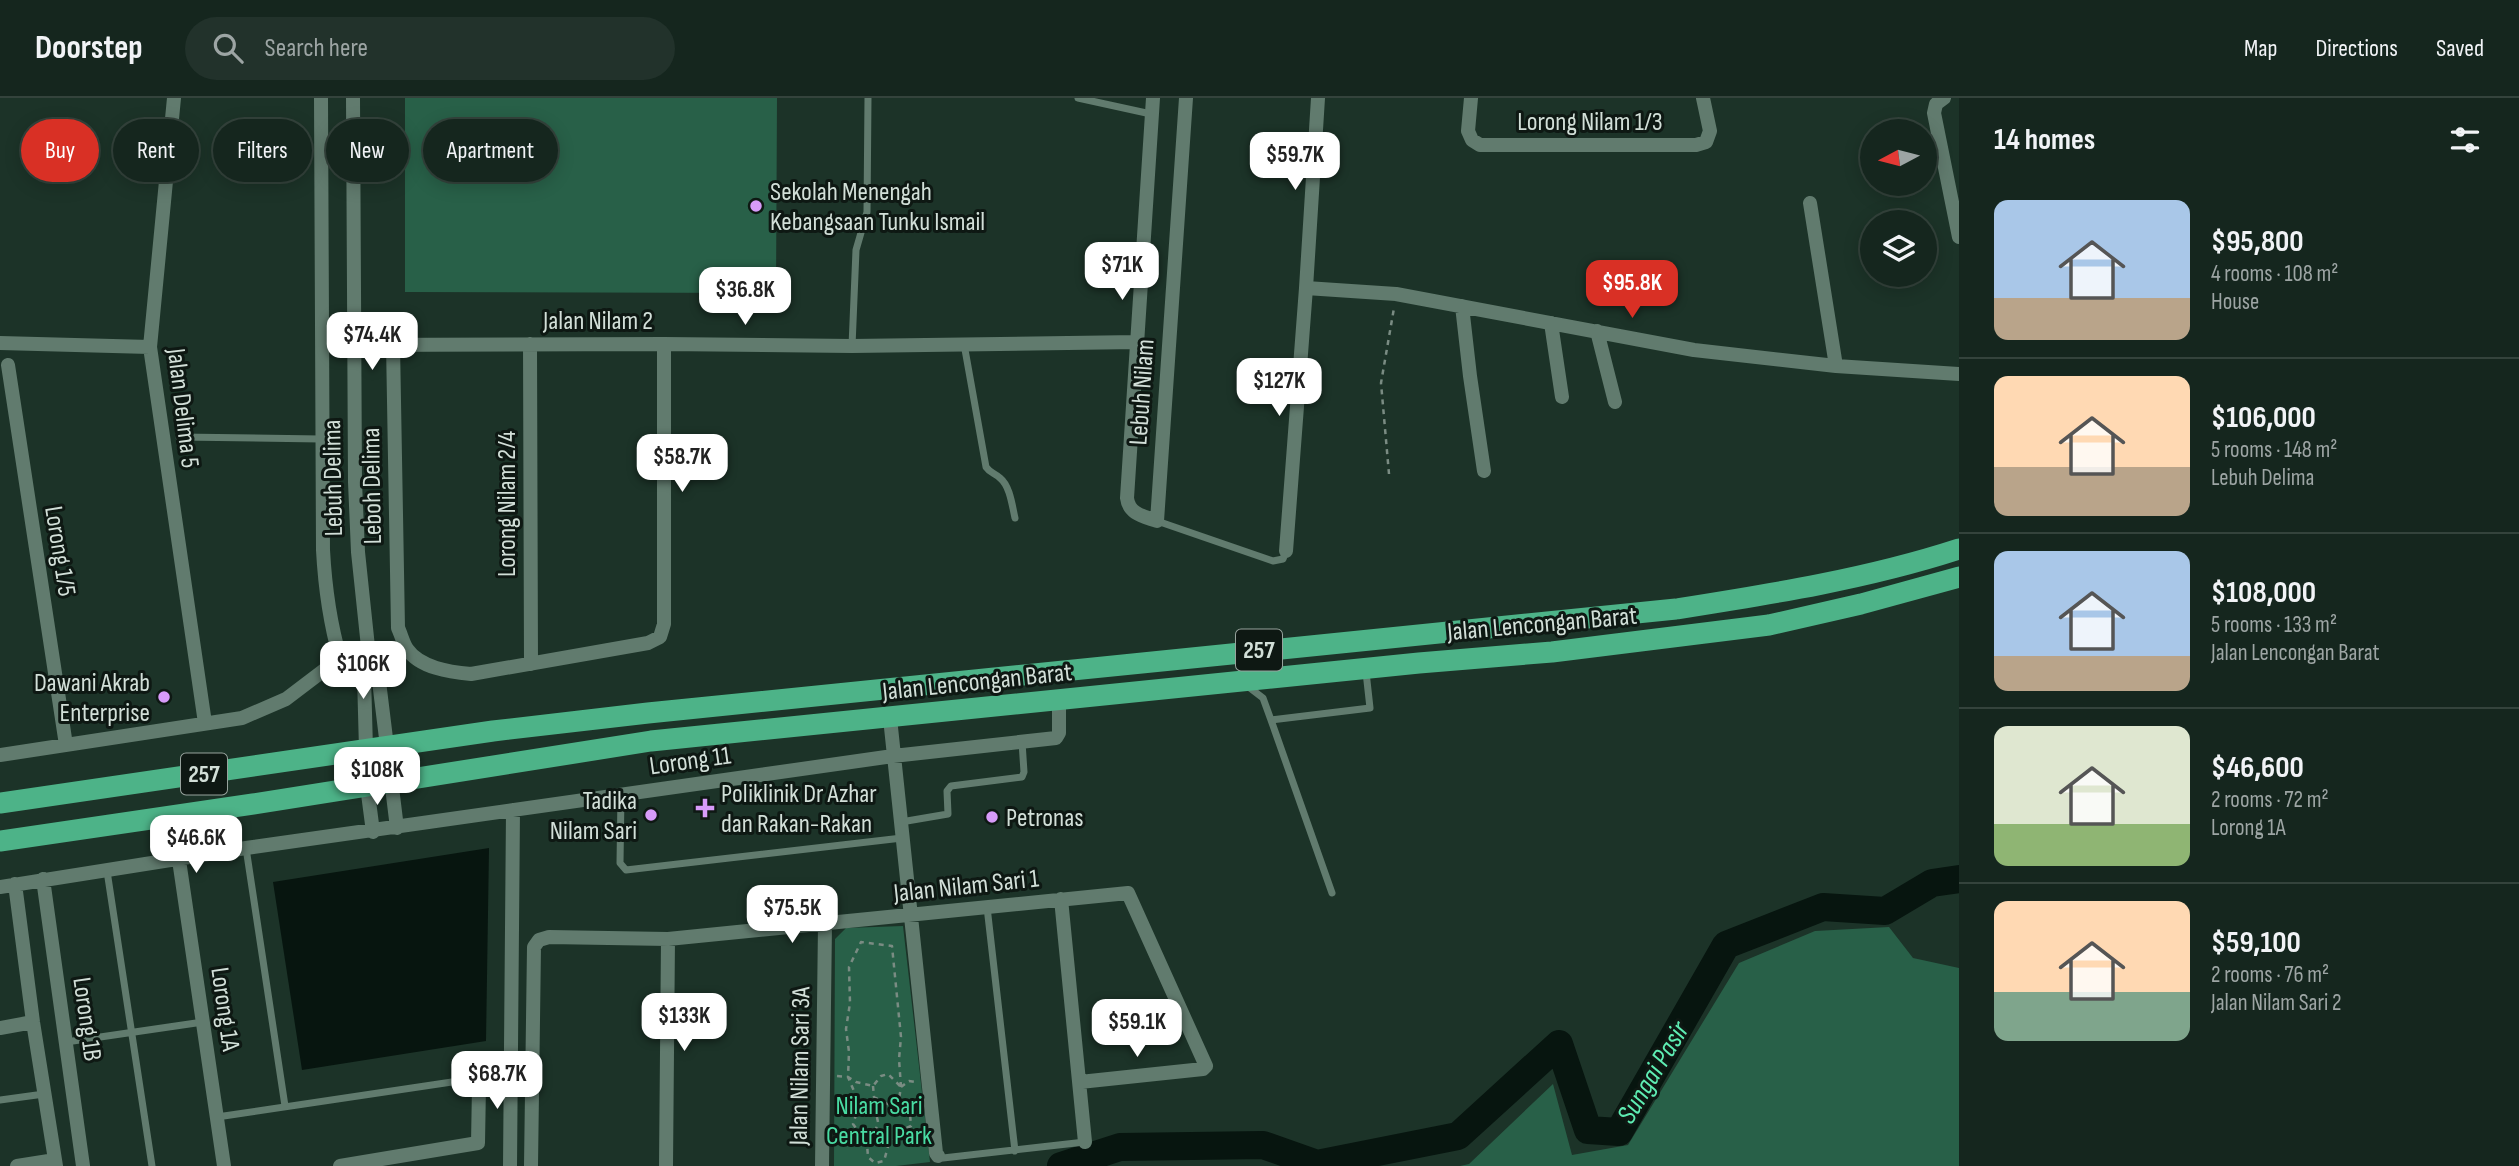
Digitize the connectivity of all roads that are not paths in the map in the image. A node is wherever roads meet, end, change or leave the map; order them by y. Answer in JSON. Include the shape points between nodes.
{"nodes":[{"id":1,"x":174,"y":98,"type":"edge"},
{"id":2,"x":321,"y":98,"type":"edge"},
{"id":3,"x":354,"y":98,"type":"edge"},
{"id":4,"x":868,"y":98,"type":"edge"},
{"id":5,"x":1078,"y":98,"type":"edge"},
{"id":6,"x":1153,"y":98,"type":"edge"},
{"id":7,"x":1186,"y":98,"type":"edge"},
{"id":8,"x":1318,"y":98,"type":"edge"},
{"id":9,"x":1471,"y":98,"type":"edge"},
{"id":10,"x":1703,"y":98,"type":"edge"},
{"id":11,"x":1944,"y":98,"type":"edge"},
{"id":12,"x":1152,"y":114,"type":"junction"},
{"id":13,"x":1810,"y":203,"type":"dead end"},
{"id":14,"x":1959,"y":237,"type":"edge"},
{"id":15,"x":1306,"y":288,"type":"junction"},
{"id":16,"x":1462,"y":306,"type":"junction"},
{"id":17,"x":1551,"y":323,"type":"junction"},
{"id":18,"x":1597,"y":331,"type":"junction"},
{"id":19,"x":1137,"y":342,"type":"junction"},
{"id":20,"x":0,"y":343,"type":"edge"},
{"id":21,"x":393,"y":344,"type":"junction"},
{"id":22,"x":530,"y":344,"type":"junction"},
{"id":23,"x":664,"y":344,"type":"junction"},
{"id":24,"x":964,"y":344,"type":"junction"},
{"id":25,"x":354,"y":345,"type":"junction"},
{"id":26,"x":852,"y":346,"type":"junction"},
{"id":27,"x":150,"y":347,"type":"junction"},
{"id":28,"x":8,"y":365,"type":"dead end"},
{"id":29,"x":1836,"y":366,"type":"junction"},
{"id":30,"x":1959,"y":374,"type":"edge"},
{"id":31,"x":1562,"y":397,"type":"dead end"},
{"id":32,"x":1615,"y":402,"type":"dead end"},
{"id":33,"x":179,"y":437,"type":"dead end"},
{"id":34,"x":321,"y":439,"type":"junction"},
{"id":35,"x":1484,"y":471,"type":"dead end"},
{"id":36,"x":1015,"y":518,"type":"dead end"},
{"id":37,"x":1157,"y":521,"type":"junction"},
{"id":38,"x":1959,"y":548,"type":"edge"},
{"id":39,"x":1286,"y":551,"type":"joint"},
{"id":40,"x":1959,"y":577,"type":"edge"},
{"id":41,"x":368,"y":647,"type":"junction"},
{"id":42,"x":340,"y":658,"type":"junction"},
{"id":43,"x":531,"y":664,"type":"junction"},
{"id":44,"x":1366,"y":668,"type":"junction"},
{"id":45,"x":1241,"y":682,"type":"junction"},
{"id":46,"x":1059,"y":701,"type":"junction"},
{"id":47,"x":890,"y":718,"type":"junction"},
{"id":48,"x":1271,"y":720,"type":"junction"},
{"id":49,"x":205,"y":723,"type":"junction"},
{"id":50,"x":1022,"y":742,"type":"junction"},
{"id":51,"x":66,"y":745,"type":"junction"},
{"id":52,"x":377,"y":749,"type":"junction"},
{"id":53,"x":0,"y":755,"type":"edge"},
{"id":54,"x":893,"y":756,"type":"junction"},
{"id":55,"x":391,"y":782,"type":"junction"},
{"id":56,"x":367,"y":786,"type":"junction"},
{"id":57,"x":621,"y":795,"type":"junction"},
{"id":58,"x":0,"y":803,"type":"edge"},
{"id":59,"x":513,"y":810,"type":"junction"},
{"id":60,"x":901,"y":822,"type":"junction"},
{"id":61,"x":397,"y":828,"type":"junction"},
{"id":62,"x":373,"y":832,"type":"junction"},
{"id":63,"x":902,"y":838,"type":"junction"},
{"id":64,"x":0,"y":841,"type":"edge"},
{"id":65,"x":246,"y":848,"type":"junction"},
{"id":66,"x":178,"y":860,"type":"junction"},
{"id":67,"x":107,"y":871,"type":"junction"},
{"id":68,"x":43,"y":879,"type":"junction"},
{"id":69,"x":7,"y":885,"type":"edge"},
{"id":70,"x":1332,"y":893,"type":"dead end"},
{"id":71,"x":1061,"y":899,"type":"junction"},
{"id":72,"x":987,"y":907,"type":"junction"},
{"id":73,"x":912,"y":915,"type":"junction"},
{"id":74,"x":825,"y":924,"type":"junction"},
{"id":75,"x":668,"y":939,"type":"junction"},
{"id":76,"x":33,"y":1022,"type":"junction"},
{"id":77,"x":203,"y":1023,"type":"junction"},
{"id":78,"x":0,"y":1028,"type":"edge"},
{"id":79,"x":132,"y":1032,"type":"junction"},
{"id":80,"x":66,"y":1042,"type":"junction"},
{"id":81,"x":477,"y":1081,"type":"joint"},
{"id":82,"x":1080,"y":1082,"type":"junction"},
{"id":83,"x":44,"y":1094,"type":"junction"},
{"id":84,"x":0,"y":1100,"type":"edge"},
{"id":85,"x":285,"y":1106,"type":"junction"},
{"id":86,"x":217,"y":1117,"type":"junction"},
{"id":87,"x":1085,"y":1142,"type":"joint"},
{"id":88,"x":1015,"y":1151,"type":"junction"},
{"id":89,"x":939,"y":1156,"type":"joint"},
{"id":90,"x":56,"y":1163,"type":"edge"},
{"id":91,"x":17,"y":1166,"type":"edge"},
{"id":92,"x":83,"y":1166,"type":"edge"},
{"id":93,"x":152,"y":1166,"type":"edge"},
{"id":94,"x":223,"y":1166,"type":"edge"},
{"id":95,"x":340,"y":1166,"type":"edge"},
{"id":96,"x":510,"y":1166,"type":"edge"},
{"id":97,"x":531,"y":1166,"type":"edge"},
{"id":98,"x":666,"y":1166,"type":"edge"},
{"id":99,"x":822,"y":1166,"type":"edge"}],
"edges":[{"from":1,"to":27,"type":"street","name":"Jalan Delima 5"},
{"from":2,"to":34,"type":"street"},
{"from":3,"to":25,"type":"street","name":"Lebuh Delima"},
{"from":4,"to":26,"type":"lane","via":[[867,212],[856,250]]},
{"from":5,"to":12,"type":"lane"},
{"from":6,"to":12,"type":"street"},
{"from":7,"to":37,"type":"street","name":"Lebuh Nilam"},
{"from":8,"to":15,"type":"street"},
{"from":9,"to":10,"type":"street","name":"Lorong Nilam 1/3","via":[[1468,131],[1480,145],[1696,145],[1706,142],[1710,131]]},
{"from":11,"to":14,"type":"street","via":[[1934,113]]},
{"from":12,"to":19,"type":"street"},
{"from":13,"to":29,"type":"street"},
{"from":15,"to":16,"type":"street","via":[[1396,294]]},
{"from":15,"to":39,"type":"street"},
{"from":16,"to":17,"type":"street"},
{"from":16,"to":35,"type":"street"},
{"from":17,"to":18,"type":"street"},
{"from":17,"to":31,"type":"street"},
{"from":18,"to":29,"type":"street","via":[[1694,349]]},
{"from":18,"to":32,"type":"street"},
{"from":19,"to":24,"type":"street","name":"Jalan Nilam 2"},
{"from":19,"to":37,"type":"street","via":[[1127,498],[1133,512]]},
{"from":20,"to":27,"type":"street"},
{"from":21,"to":22,"type":"street","name":"Jalan Nilam 2"},
{"from":21,"to":25,"type":"street","name":"Jalan Nilam 2"},
{"from":21,"to":43,"type":"street","name":"Leboh Delima","via":[[398,628],[408,650],[448,672],[471,674]]},
{"from":22,"to":23,"type":"street","name":"Jalan Nilam 2"},
{"from":22,"to":43,"type":"street","name":"Lorong Nilam 2/4"},
{"from":23,"to":26,"type":"street","name":"Jalan Nilam 2"},
{"from":23,"to":43,"type":"street","via":[[664,624],[660,637]]},
{"from":24,"to":26,"type":"street","name":"Jalan Nilam 2"},
{"from":24,"to":36,"type":"lane","via":[[986,467],[1008,489]]},
{"from":25,"to":41,"type":"street","name":"Lebuh Delima","via":[[358,552]]},
{"from":27,"to":49,"type":"street","name":"Jalan Delima 5"},
{"from":28,"to":51,"type":"street","name":"Lorong 1/5"},
{"from":29,"to":30,"type":"street"},
{"from":33,"to":34,"type":"lane"},
{"from":34,"to":42,"type":"street","via":[[326,591]]},
{"from":37,"to":39,"type":"lane","via":[[1273,561],[1283,559]]},
{"from":38,"to":52,"type":"highway","name":"Jalan Lencongan Barat","number":"257","via":[[1776,593],[1676,609],[817,694]]},
{"from":40,"to":44,"type":"highway","name":"Jalan Lencongan Barat","number":"257","via":[[1769,625],[1552,652]]},
{"from":41,"to":42,"type":"street"},
{"from":41,"to":52,"type":"street","name":"Lebuh Delima","via":[[364,676]]},
{"from":41,"to":52,"type":"street","name":"Lebuh Delima","via":[[377,673]]},
{"from":42,"to":49,"type":"street","via":[[286,699],[242,718]]},
{"from":44,"to":45,"type":"highway","name":"Jalan Lencongan Barat","number":"257"},
{"from":44,"to":48,"type":"lane","via":[[1370,708]]},
{"from":45,"to":46,"type":"highway","name":"Jalan Lencongan Barat","number":"257"},
{"from":45,"to":48,"type":"lane","via":[[1263,698]]},
{"from":46,"to":47,"type":"highway","name":"Jalan Lencongan Barat","number":"257"},
{"from":46,"to":50,"type":"street","name":"Lorong 11","via":[[1056,738]]},
{"from":47,"to":54,"type":"street"},
{"from":47,"to":55,"type":"highway","name":"Jalan Lencongan Barat","number":"257","via":[[651,741]]},
{"from":48,"to":70,"type":"lane"},
{"from":49,"to":51,"type":"street"},
{"from":50,"to":54,"type":"street","name":"Lorong 11"},
{"from":50,"to":60,"type":"lane","via":[[1022,777],[951,786],[948,814]]},
{"from":51,"to":53,"type":"street"},
{"from":52,"to":55,"type":"street"},
{"from":52,"to":56,"type":"street"},
{"from":52,"to":58,"type":"highway","name":"Jalan Lencongan Barat","number":"257"},
{"from":54,"to":57,"type":"street","name":"Lorong 11"},
{"from":54,"to":60,"type":"street"},
{"from":55,"to":56,"type":"highway","name":"Jalan Lencongan Barat","number":"257"},
{"from":55,"to":61,"type":"street"},
{"from":56,"to":62,"type":"street"},
{"from":56,"to":64,"type":"highway","name":"Jalan Lencongan Barat","number":"257"},
{"from":57,"to":59,"type":"street","name":"Lorong 11"},
{"from":57,"to":63,"type":"lane","via":[[620,863],[626,870]]},
{"from":59,"to":61,"type":"street","name":"Lorong 11"},
{"from":59,"to":96,"type":"street"},
{"from":60,"to":63,"type":"street"},
{"from":61,"to":62,"type":"street","name":"Lorong 11"},
{"from":62,"to":65,"type":"street","name":"Lorong 11"},
{"from":63,"to":73,"type":"street"},
{"from":65,"to":66,"type":"street","name":"Lorong 11"},
{"from":65,"to":85,"type":"lane"},
{"from":66,"to":67,"type":"street","name":"Lorong 11"},
{"from":66,"to":77,"type":"street","name":"Lorong 1A"},
{"from":67,"to":68,"type":"street","name":"Lorong 11"},
{"from":67,"to":79,"type":"lane"},
{"from":68,"to":69,"type":"street","name":"Lorong 11"},
{"from":68,"to":80,"type":"street","name":"Lorong 1B"},
{"from":69,"to":76,"type":"street"},
{"from":71,"to":72,"type":"street","name":"Jalan Nilam Sari 1"},
{"from":71,"to":82,"type":"street"},
{"from":71,"to":82,"type":"street","name":"Jalan Nilam Sari 1","via":[[1128,893],[1206,1065],[1203,1069]]},
{"from":72,"to":73,"type":"street","name":"Jalan Nilam Sari 1"},
{"from":72,"to":88,"type":"lane"},
{"from":73,"to":74,"type":"street","name":"Jalan Nilam Sari 1"},
{"from":73,"to":89,"type":"street"},
{"from":74,"to":75,"type":"street","name":"Jalan Nilam Sari 1"},
{"from":74,"to":99,"type":"street","name":"Jalan Nilam Sari 3A"},
{"from":75,"to":97,"type":"street","name":"Jalan Nilam Sari 1","via":[[549,937],[534,947]]},
{"from":75,"to":98,"type":"street"},
{"from":76,"to":78,"type":"street"},
{"from":76,"to":83,"type":"street"},
{"from":77,"to":79,"type":"lane"},
{"from":77,"to":86,"type":"street","name":"Lorong 1A"},
{"from":79,"to":80,"type":"lane"},
{"from":79,"to":93,"type":"lane"},
{"from":80,"to":92,"type":"street","name":"Lorong 1B"},
{"from":81,"to":85,"type":"lane"},
{"from":81,"to":95,"type":"street","via":[[478,1143]]},
{"from":82,"to":87,"type":"street"},
{"from":83,"to":84,"type":"lane"},
{"from":83,"to":90,"type":"street"},
{"from":85,"to":86,"type":"lane"},
{"from":86,"to":94,"type":"street","name":"Lorong 1A"},
{"from":87,"to":88,"type":"lane"},
{"from":88,"to":89,"type":"lane"},
{"from":90,"to":91,"type":"street"}]}
